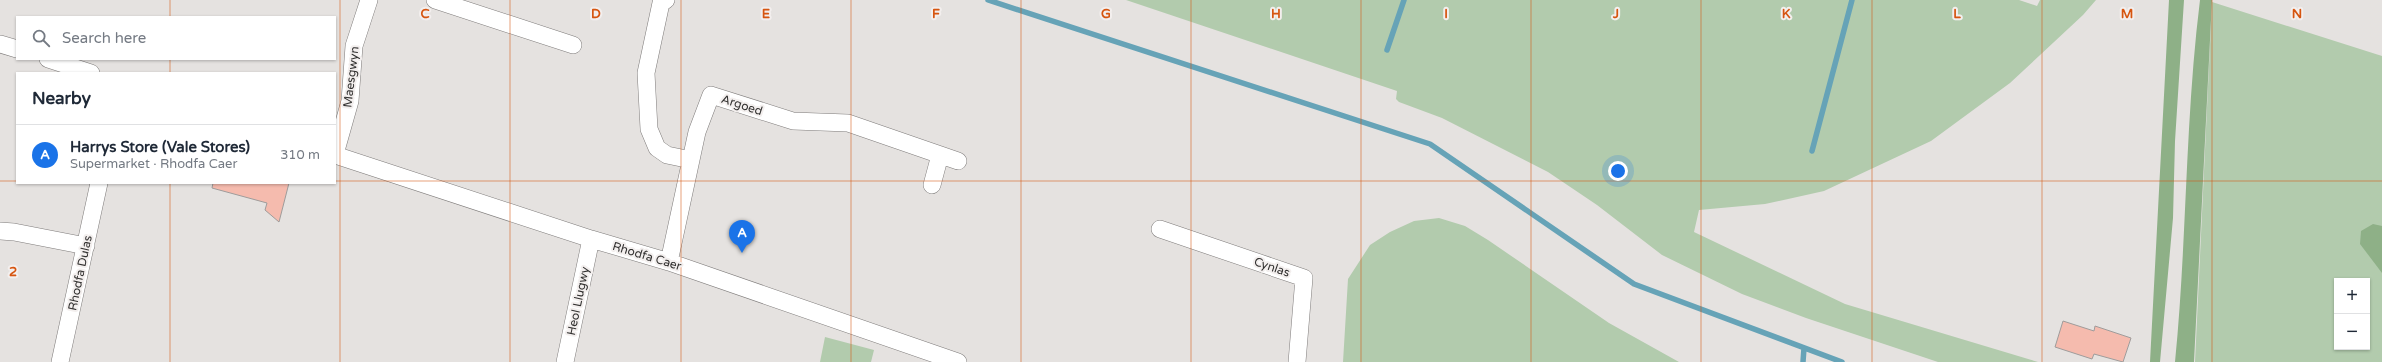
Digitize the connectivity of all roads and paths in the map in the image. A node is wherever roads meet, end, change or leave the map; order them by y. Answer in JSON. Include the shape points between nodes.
{"nodes":[{"id":1,"x":369,"y":0,"type":"edge"},
{"id":2,"x":435,"y":0,"type":"edge"},
{"id":3,"x":661,"y":1,"type":"edge"},
{"id":4,"x":0,"y":44,"type":"edge"},
{"id":5,"x":573,"y":45,"type":"dead end"},
{"id":6,"x":16,"y":49,"type":"edge"},
{"id":7,"x":51,"y":60,"type":"edge"},
{"id":8,"x":88,"y":72,"type":"edge"},
{"id":9,"x":336,"y":150,"type":"edge"},
{"id":10,"x":336,"y":154,"type":"edge"},
{"id":11,"x":940,"y":155,"type":"junction"},
{"id":12,"x":691,"y":160,"type":"junction"},
{"id":13,"x":958,"y":161,"type":"dead end"},
{"id":14,"x":99,"y":184,"type":"edge"},
{"id":15,"x":932,"y":185,"type":"dead end"},
{"id":16,"x":1160,"y":229,"type":"dead end"},
{"id":17,"x":0,"y":231,"type":"edge"},
{"id":18,"x":591,"y":239,"type":"junction"},
{"id":19,"x":86,"y":246,"type":"junction"},
{"id":20,"x":669,"y":262,"type":"junction"},
{"id":21,"x":60,"y":362,"type":"edge"},
{"id":22,"x":565,"y":362,"type":"edge"},
{"id":23,"x":958,"y":362,"type":"edge"},
{"id":24,"x":1297,"y":362,"type":"edge"}],
"edges":[{"from":1,"to":9,"type":"street","name":"Maesgwyn","via":[[354,46],[350,101]]},
{"from":2,"to":5,"type":"street"},
{"from":3,"to":12,"type":"street","via":[[646,73],[649,129],[657,148]]},
{"from":4,"to":6,"type":"street"},
{"from":7,"to":8,"type":"street"},
{"from":10,"to":18,"type":"street","name":"Rhodfa Caer"},
{"from":11,"to":12,"type":"street","name":"Argoed","via":[[848,123],[793,122],[711,95],[697,132]]},
{"from":11,"to":13,"type":"street","name":"Argoed"},
{"from":11,"to":15,"type":"street"},
{"from":12,"to":20,"type":"street","name":"Argoed"},
{"from":14,"to":19,"type":"street","name":"Rhodfa Dulas"},
{"from":16,"to":24,"type":"street","name":"Cynlas","via":[[1304,278]]},
{"from":17,"to":19,"type":"street"},
{"from":18,"to":20,"type":"street","name":"Rhodfa Caer"},
{"from":18,"to":22,"type":"street","name":"Heol Llugwy"},
{"from":19,"to":21,"type":"street","name":"Rhodfa Dulas"},
{"from":20,"to":23,"type":"street","name":"Rhodfa Caer"}]}
